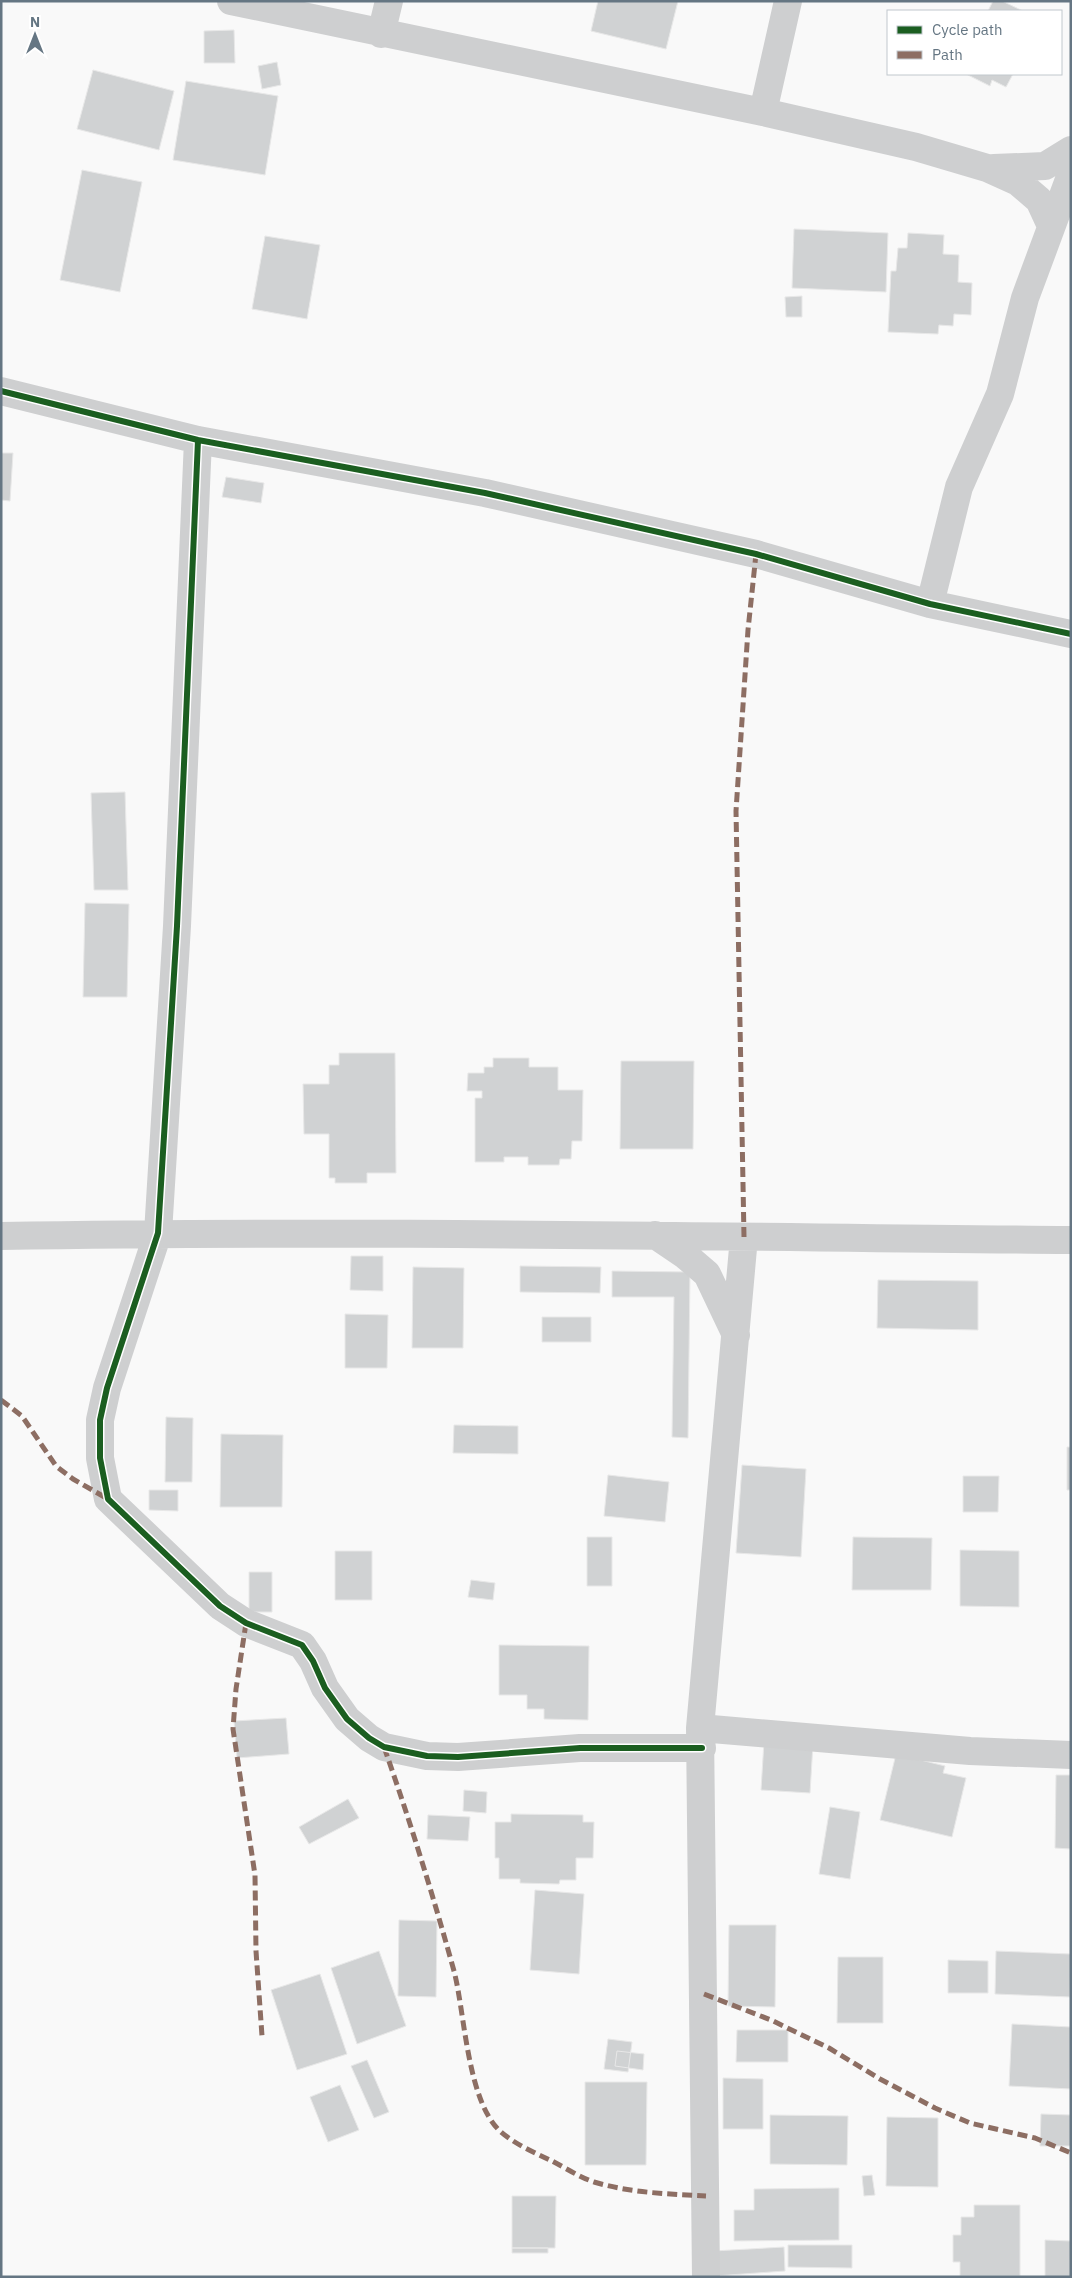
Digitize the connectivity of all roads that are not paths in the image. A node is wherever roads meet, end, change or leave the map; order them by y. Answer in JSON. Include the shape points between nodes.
{"nodes":[{"id":1,"x":231,"y":1,"type":"edge"},
{"id":2,"x":388,"y":1,"type":"edge"},
{"id":3,"x":788,"y":1,"type":"edge"},
{"id":4,"x":381,"y":34,"type":"junction"},
{"id":5,"x":763,"y":112,"type":"junction"},
{"id":6,"x":1071,"y":150,"type":"edge"},
{"id":7,"x":987,"y":168,"type":"junction"},
{"id":8,"x":1071,"y":174,"type":"edge"},
{"id":9,"x":1051,"y":226,"type":"junction"},
{"id":10,"x":1,"y":391,"type":"edge"},
{"id":11,"x":198,"y":440,"type":"junction"},
{"id":12,"x":930,"y":604,"type":"junction"},
{"id":13,"x":1071,"y":634,"type":"edge"},
{"id":14,"x":158,"y":1233,"type":"junction"},
{"id":15,"x":655,"y":1235,"type":"junction"},
{"id":16,"x":1,"y":1236,"type":"edge"},
{"id":17,"x":744,"y":1237,"type":"junction"},
{"id":18,"x":1071,"y":1240,"type":"edge"},
{"id":19,"x":736,"y":1335,"type":"junction"},
{"id":20,"x":701,"y":1738,"type":"junction"},
{"id":21,"x":1071,"y":1755,"type":"edge"},
{"id":22,"x":706,"y":2277,"type":"edge"}],
"edges":[{"from":1,"to":4,"type":"street"},
{"from":2,"to":4,"type":"street"},
{"from":3,"to":5,"type":"street"},
{"from":4,"to":5,"type":"street"},
{"from":5,"to":7,"type":"street","via":[[916,147]]},
{"from":6,"to":7,"type":"street","via":[[1045,166]]},
{"from":7,"to":9,"type":"street","via":[[1018,182],[1039,200]]},
{"from":8,"to":9,"type":"street"},
{"from":9,"to":12,"type":"street","via":[[1025,298],[1000,394],[959,487]]},
{"from":10,"to":11,"type":"street"},
{"from":11,"to":12,"type":"street","via":[[485,492],[756,554]]},
{"from":11,"to":14,"type":"street","via":[[177,926]]},
{"from":12,"to":13,"type":"street"},
{"from":14,"to":15,"type":"street"},
{"from":14,"to":16,"type":"street"},
{"from":14,"to":20,"type":"street","via":[[107,1388],[100,1420],[100,1458],[108,1499],[220,1606],[246,1623],[302,1645],[346,1719],[384,1747],[426,1756],[458,1758]]},
{"from":15,"to":17,"type":"street"},
{"from":15,"to":19,"type":"street","via":[[707,1274]]},
{"from":17,"to":18,"type":"street"},
{"from":17,"to":19,"type":"street"},
{"from":19,"to":20,"type":"street"},
{"from":20,"to":21,"type":"street"},
{"from":20,"to":22,"type":"street"}]}
